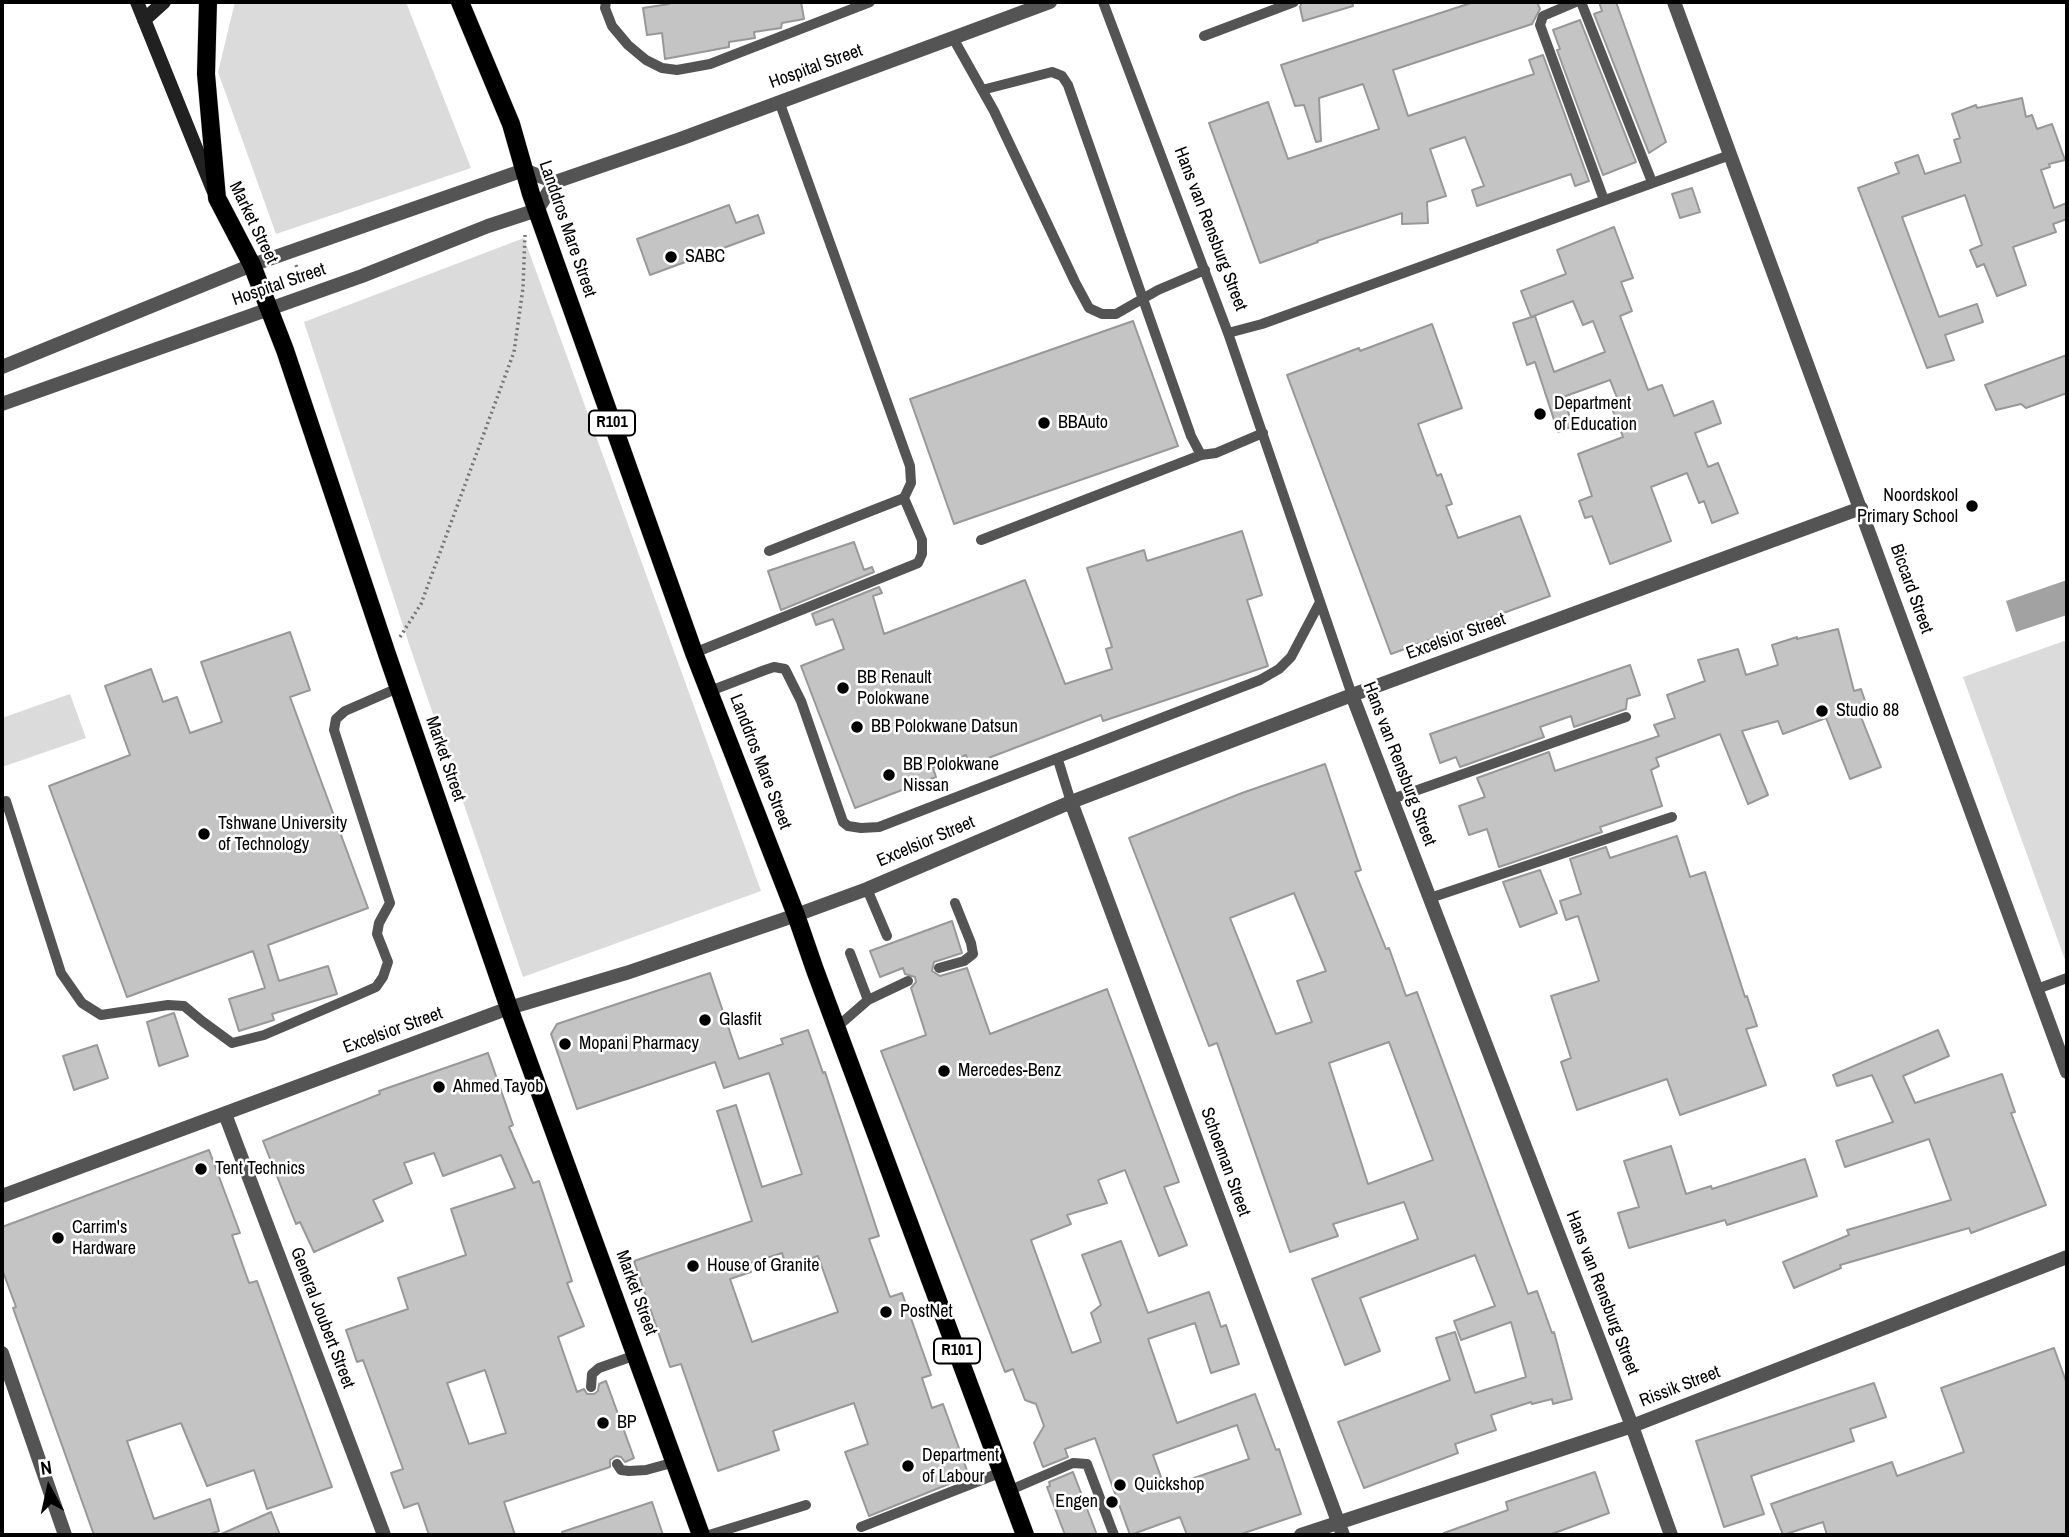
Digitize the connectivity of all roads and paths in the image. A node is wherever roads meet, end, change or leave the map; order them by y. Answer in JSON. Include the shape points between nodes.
{"nodes":[{"id":1,"x":137,"y":2,"type":"edge"},
{"id":2,"x":164,"y":2,"type":"edge"},
{"id":3,"x":208,"y":2,"type":"edge"},
{"id":4,"x":460,"y":2,"type":"edge"},
{"id":5,"x":606,"y":2,"type":"edge"},
{"id":6,"x":870,"y":2,"type":"edge"},
{"id":7,"x":1051,"y":2,"type":"edge"},
{"id":8,"x":1103,"y":2,"type":"edge"},
{"id":9,"x":1294,"y":2,"type":"edge"},
{"id":10,"x":1578,"y":2,"type":"edge"},
{"id":11,"x":1674,"y":2,"type":"edge"},
{"id":12,"x":144,"y":20,"type":"junction"},
{"id":13,"x":1204,"y":36,"type":"dead end"},
{"id":14,"x":953,"y":38,"type":"junction"},
{"id":15,"x":982,"y":90,"type":"junction"},
{"id":16,"x":779,"y":101,"type":"junction"},
{"id":17,"x":1730,"y":155,"type":"junction"},
{"id":18,"x":524,"y":170,"type":"junction"},
{"id":19,"x":555,"y":182,"type":"junction"},
{"id":20,"x":1652,"y":182,"type":"junction"},
{"id":21,"x":217,"y":198,"type":"junction"},
{"id":22,"x":1604,"y":200,"type":"junction"},
{"id":23,"x":537,"y":210,"type":"junction"},
{"id":24,"x":291,"y":253,"type":"junction"},
{"id":25,"x":252,"y":265,"type":"junction"},
{"id":26,"x":1205,"y":270,"type":"junction"},
{"id":27,"x":307,"y":296,"type":"junction"},
{"id":28,"x":1144,"y":299,"type":"junction"},
{"id":29,"x":268,"y":309,"type":"junction"},
{"id":30,"x":1228,"y":333,"type":"junction"},
{"id":31,"x":2,"y":367,"type":"edge"},
{"id":32,"x":2,"y":404,"type":"edge"},
{"id":33,"x":1263,"y":433,"type":"junction"},
{"id":34,"x":1201,"y":455,"type":"junction"},
{"id":35,"x":904,"y":498,"type":"junction"},
{"id":36,"x":1861,"y":508,"type":"junction"},
{"id":37,"x":981,"y":540,"type":"dead end"},
{"id":38,"x":769,"y":551,"type":"dead end"},
{"id":39,"x":1320,"y":601,"type":"junction"},
{"id":40,"x":694,"y":653,"type":"junction"},
{"id":41,"x":388,"y":657,"type":"junction"},
{"id":42,"x":398,"y":688,"type":"junction"},
{"id":43,"x":710,"y":691,"type":"junction"},
{"id":44,"x":1352,"y":695,"type":"junction"},
{"id":45,"x":1626,"y":717,"type":"dead end"},
{"id":46,"x":1058,"y":760,"type":"junction"},
{"id":47,"x":1392,"y":799,"type":"junction"},
{"id":48,"x":6,"y":801,"type":"dead end"},
{"id":49,"x":1071,"y":802,"type":"junction"},
{"id":50,"x":1672,"y":817,"type":"dead end"},
{"id":51,"x":867,"y":888,"type":"junction"},
{"id":52,"x":1430,"y":898,"type":"junction"},
{"id":53,"x":955,"y":903,"type":"dead end"},
{"id":54,"x":796,"y":915,"type":"junction"},
{"id":55,"x":887,"y":936,"type":"dead end"},
{"id":56,"x":850,"y":953,"type":"dead end"},
{"id":57,"x":939,"y":968,"type":"dead end"},
{"id":58,"x":2067,"y":978,"type":"edge"},
{"id":59,"x":908,"y":981,"type":"dead end"},
{"id":60,"x":2037,"y":989,"type":"junction"},
{"id":61,"x":868,"y":1000,"type":"junction"},
{"id":62,"x":509,"y":1008,"type":"junction"},
{"id":63,"x":837,"y":1027,"type":"junction"},
{"id":64,"x":2067,"y":1072,"type":"edge"},
{"id":65,"x":225,"y":1114,"type":"junction"},
{"id":66,"x":2,"y":1196,"type":"edge"},
{"id":67,"x":2067,"y":1258,"type":"edge"},
{"id":68,"x":2,"y":1353,"type":"edge"},
{"id":69,"x":636,"y":1355,"type":"junction"},
{"id":70,"x":592,"y":1387,"type":"dead end"},
{"id":71,"x":1632,"y":1426,"type":"junction"},
{"id":72,"x":675,"y":1462,"type":"junction"},
{"id":73,"x":617,"y":1464,"type":"dead end"},
{"id":74,"x":1002,"y":1472,"type":"junction"},
{"id":75,"x":1009,"y":1491,"type":"junction"},
{"id":76,"x":806,"y":1505,"type":"dead end"},
{"id":77,"x":861,"y":1527,"type":"dead end"},
{"id":78,"x":1340,"y":1528,"type":"edge"},
{"id":79,"x":65,"y":1535,"type":"edge"},
{"id":80,"x":384,"y":1535,"type":"edge"},
{"id":81,"x":701,"y":1535,"type":"edge"},
{"id":82,"x":709,"y":1535,"type":"edge"},
{"id":83,"x":1025,"y":1535,"type":"edge"},
{"id":84,"x":1114,"y":1535,"type":"edge"},
{"id":85,"x":1301,"y":1535,"type":"edge"},
{"id":86,"x":1671,"y":1535,"type":"edge"}],
"edges":[{"from":1,"to":12,"type":"main road","name":"Market Street"},
{"from":2,"to":12,"type":"main road"},
{"from":3,"to":21,"type":"main road","via":[[206,74]]},
{"from":4,"to":18,"type":"main road","name":"Landdros Mare Street","number":"R101","via":[[511,124]]},
{"from":5,"to":6,"type":"lane","via":[[612,26],[628,45],[646,60],[677,71],[710,64]]},
{"from":7,"to":14,"type":"street","name":"Hospital Street"},
{"from":8,"to":26,"type":"lane","name":"Hans van Rensburg Street"},
{"from":9,"to":13,"type":"lane"},
{"from":10,"to":20,"type":"lane"},
{"from":10,"to":22,"type":"lane","via":[[1543,16],[1540,25]]},
{"from":11,"to":17,"type":"street","name":"Biccard Street"},
{"from":12,"to":21,"type":"main road","name":"Market Street"},
{"from":14,"to":15,"type":"lane"},
{"from":14,"to":16,"type":"street","name":"Hospital Street"},
{"from":15,"to":28,"type":"lane","via":[[1089,308],[1116,314]]},
{"from":15,"to":28,"type":"lane","via":[[1052,72],[1062,76]]},
{"from":16,"to":19,"type":"street","name":"Hospital Street"},
{"from":16,"to":35,"type":"lane","via":[[910,466],[911,483]]},
{"from":17,"to":20,"type":"lane"},
{"from":17,"to":36,"type":"street","name":"Biccard Street"},
{"from":18,"to":19,"type":"street"},
{"from":18,"to":23,"type":"main road","name":"Landdros Mare Street","number":"R101"},
{"from":18,"to":24,"type":"street","name":"Hospital Street"},
{"from":19,"to":23,"type":"street"},
{"from":20,"to":22,"type":"lane"},
{"from":21,"to":25,"type":"main road","name":"Market Street"},
{"from":22,"to":30,"type":"lane"},
{"from":23,"to":27,"type":"street","name":"Hospital Street"},
{"from":23,"to":40,"type":"main road","name":"Landdros Mare Street","number":"R101"},
{"from":23,"to":41,"type":"path","via":[[524,238],[514,352],[421,604]]},
{"from":24,"to":25,"type":"street","name":"Hospital Street"},
{"from":24,"to":27,"type":"path"},
{"from":25,"to":29,"type":"main road","name":"Market Street"},
{"from":25,"to":31,"type":"street","name":"Hospital Street"},
{"from":26,"to":28,"type":"lane"},
{"from":26,"to":30,"type":"lane","name":"Hans van Rensburg Street"},
{"from":27,"to":29,"type":"street","name":"Hospital Street"},
{"from":28,"to":34,"type":"lane"},
{"from":29,"to":32,"type":"street","name":"Hospital Street"},
{"from":29,"to":41,"type":"main road","name":"Market Street"},
{"from":30,"to":33,"type":"lane","name":"Hans van Rensburg Street"},
{"from":33,"to":34,"type":"lane"},
{"from":33,"to":39,"type":"lane","name":"Hans van Rensburg Street"},
{"from":34,"to":37,"type":"lane"},
{"from":35,"to":38,"type":"lane"},
{"from":35,"to":40,"type":"lane","via":[[922,540],[918,563]]},
{"from":36,"to":44,"type":"street","name":"Excelsior Street"},
{"from":36,"to":60,"type":"street","name":"Biccard Street"},
{"from":39,"to":44,"type":"lane","name":"Hans van Rensburg Street"},
{"from":39,"to":46,"type":"lane","via":[[1291,657],[1260,681]]},
{"from":40,"to":43,"type":"main road","name":"Landdros Mare Street","number":"R101"},
{"from":41,"to":42,"type":"main road","name":"Market Street"},
{"from":42,"to":48,"type":"lane","via":[[345,711],[336,719],[334,730],[390,903],[377,934],[388,962],[383,977],[376,987],[264,1035],[232,1043],[184,1006],[100,1015],[82,1003],[61,973]]},
{"from":42,"to":62,"type":"main road","name":"Market Street"},
{"from":43,"to":46,"type":"lane","via":[[775,667],[785,669],[848,826],[880,827]]},
{"from":43,"to":54,"type":"main road","name":"Landdros Mare Street","number":"R101"},
{"from":44,"to":47,"type":"street","name":"Hans van Rensburg Street"},
{"from":44,"to":49,"type":"street","name":"Excelsior Street"},
{"from":45,"to":47,"type":"lane"},
{"from":46,"to":49,"type":"lane"},
{"from":47,"to":52,"type":"street","name":"Hans van Rensburg Street"},
{"from":49,"to":51,"type":"street","name":"Excelsior Street"},
{"from":49,"to":78,"type":"street","name":"Schoeman Street"},
{"from":50,"to":52,"type":"lane"},
{"from":51,"to":54,"type":"street","name":"Excelsior Street"},
{"from":51,"to":55,"type":"lane"},
{"from":52,"to":71,"type":"street","name":"Hans van Rensburg Street"},
{"from":53,"to":57,"type":"lane","via":[[973,954]]},
{"from":54,"to":62,"type":"street","name":"Excelsior Street"},
{"from":54,"to":63,"type":"main road","name":"Landdros Mare Street","number":"R101"},
{"from":56,"to":61,"type":"lane"},
{"from":58,"to":60,"type":"lane"},
{"from":59,"to":61,"type":"lane"},
{"from":60,"to":64,"type":"street","name":"Biccard Street"},
{"from":61,"to":63,"type":"lane"},
{"from":62,"to":65,"type":"street","name":"Excelsior Street"},
{"from":62,"to":69,"type":"main road","name":"Market Street"},
{"from":63,"to":74,"type":"main road","name":"Landdros Mare Street","number":"R101"},
{"from":65,"to":66,"type":"street","name":"Excelsior Street"},
{"from":65,"to":80,"type":"street","name":"General Joubert Street"},
{"from":67,"to":71,"type":"street","name":"Rissik Street"},
{"from":68,"to":79,"type":"street"},
{"from":69,"to":70,"type":"lane","via":[[599,1368],[592,1374]]},
{"from":69,"to":72,"type":"main road","name":"Market Street"},
{"from":71,"to":78,"type":"street","name":"Rissik Street"},
{"from":71,"to":86,"type":"street","name":"Hans van Rensburg Street"},
{"from":72,"to":73,"type":"lane","via":[[629,1471]]},
{"from":72,"to":81,"type":"main road","name":"Market Street"},
{"from":74,"to":75,"type":"main road","name":"Landdros Mare Street","number":"R101"},
{"from":74,"to":77,"type":"lane"},
{"from":75,"to":83,"type":"main road","name":"Landdros Mare Street","number":"R101"},
{"from":75,"to":84,"type":"lane","via":[[1073,1463],[1087,1464]]},
{"from":76,"to":82,"type":"lane"},
{"from":78,"to":85,"type":"street","name":"Rissik Street"}]}
